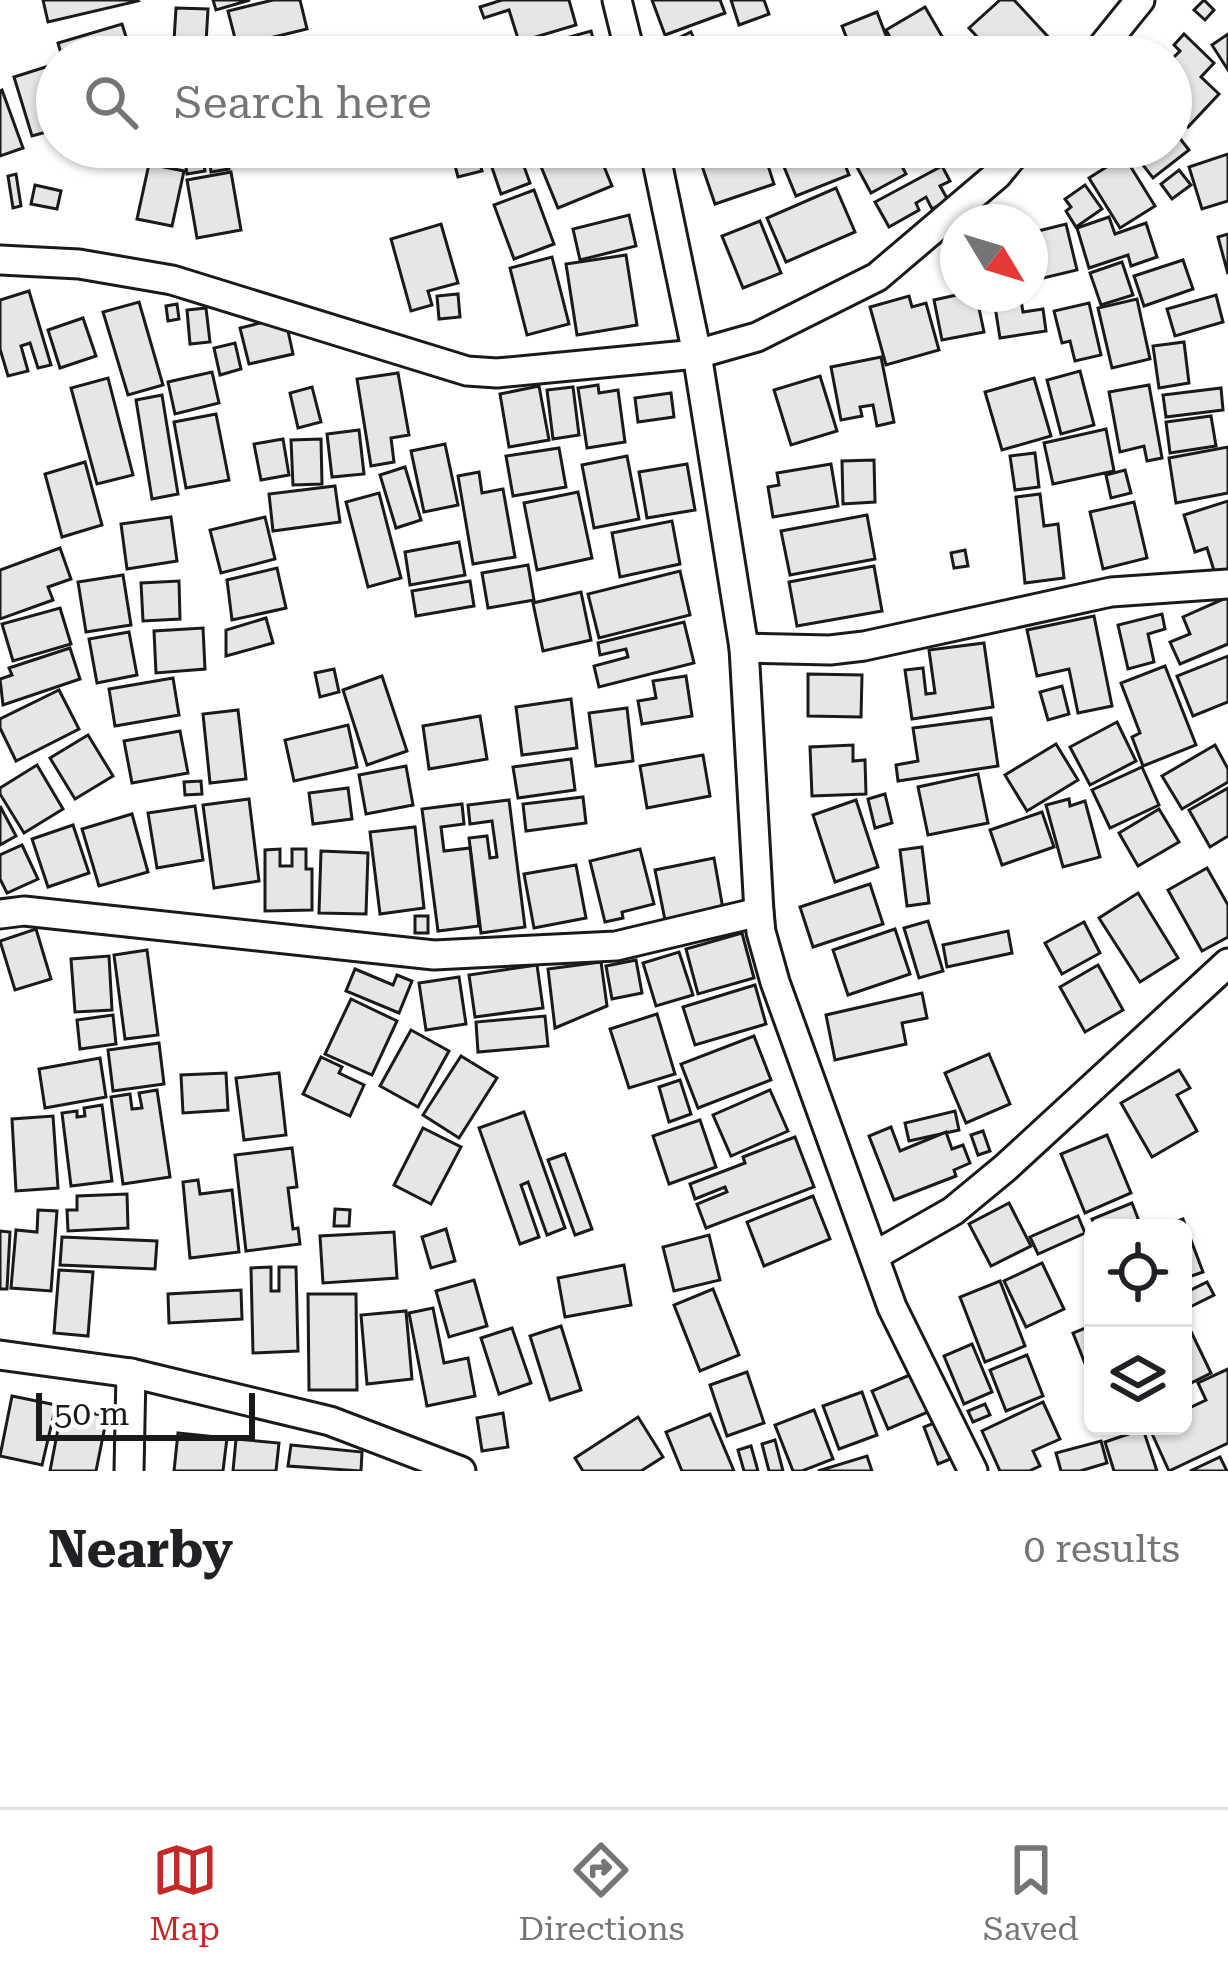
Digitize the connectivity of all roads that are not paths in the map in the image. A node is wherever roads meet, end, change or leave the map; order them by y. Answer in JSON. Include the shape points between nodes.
{"nodes":[{"id":1,"x":617,"y":0,"type":"edge"},
{"id":2,"x":1141,"y":0,"type":"edge"},
{"id":3,"x":626,"y":36,"type":"edge"},
{"id":4,"x":1111,"y":36,"type":"edge"},
{"id":5,"x":658,"y":168,"type":"edge"},
{"id":6,"x":1003,"y":168,"type":"edge"},
{"id":7,"x":0,"y":260,"type":"edge"},
{"id":8,"x":698,"y":354,"type":"junction"},
{"id":9,"x":1228,"y":584,"type":"edge"},
{"id":10,"x":743,"y":648,"type":"junction"},
{"id":11,"x":759,"y":912,"type":"junction"},
{"id":12,"x":0,"y":914,"type":"edge"},
{"id":13,"x":1228,"y":963,"type":"edge"},
{"id":14,"x":874,"y":1256,"type":"junction"},
{"id":15,"x":0,"y":1354,"type":"edge"},
{"id":16,"x":131,"y":1373,"type":"junction"},
{"id":17,"x":129,"y":1471,"type":"edge"},
{"id":18,"x":461,"y":1471,"type":"edge"},
{"id":19,"x":973,"y":1471,"type":"edge"}],
"edges":[{"from":1,"to":3,"type":"street"},
{"from":2,"to":4,"type":"street"},
{"from":5,"to":8,"type":"street"},
{"from":6,"to":8,"type":"street","via":[[877,278],[757,337]]},
{"from":7,"to":8,"type":"street","via":[[172,280],[467,371]]},
{"from":8,"to":10,"type":"street"},
{"from":9,"to":10,"type":"street","via":[[1112,592],[864,646]]},
{"from":10,"to":11,"type":"street"},
{"from":11,"to":12,"type":"street","via":[[616,946],[434,956]]},
{"from":11,"to":14,"type":"street","via":[[775,982]]},
{"from":13,"to":14,"type":"street","via":[[1005,1168],[953,1211]]},
{"from":14,"to":19,"type":"street"},
{"from":15,"to":16,"type":"street"},
{"from":16,"to":17,"type":"street"},
{"from":16,"to":18,"type":"street","via":[[329,1421]]}]}
